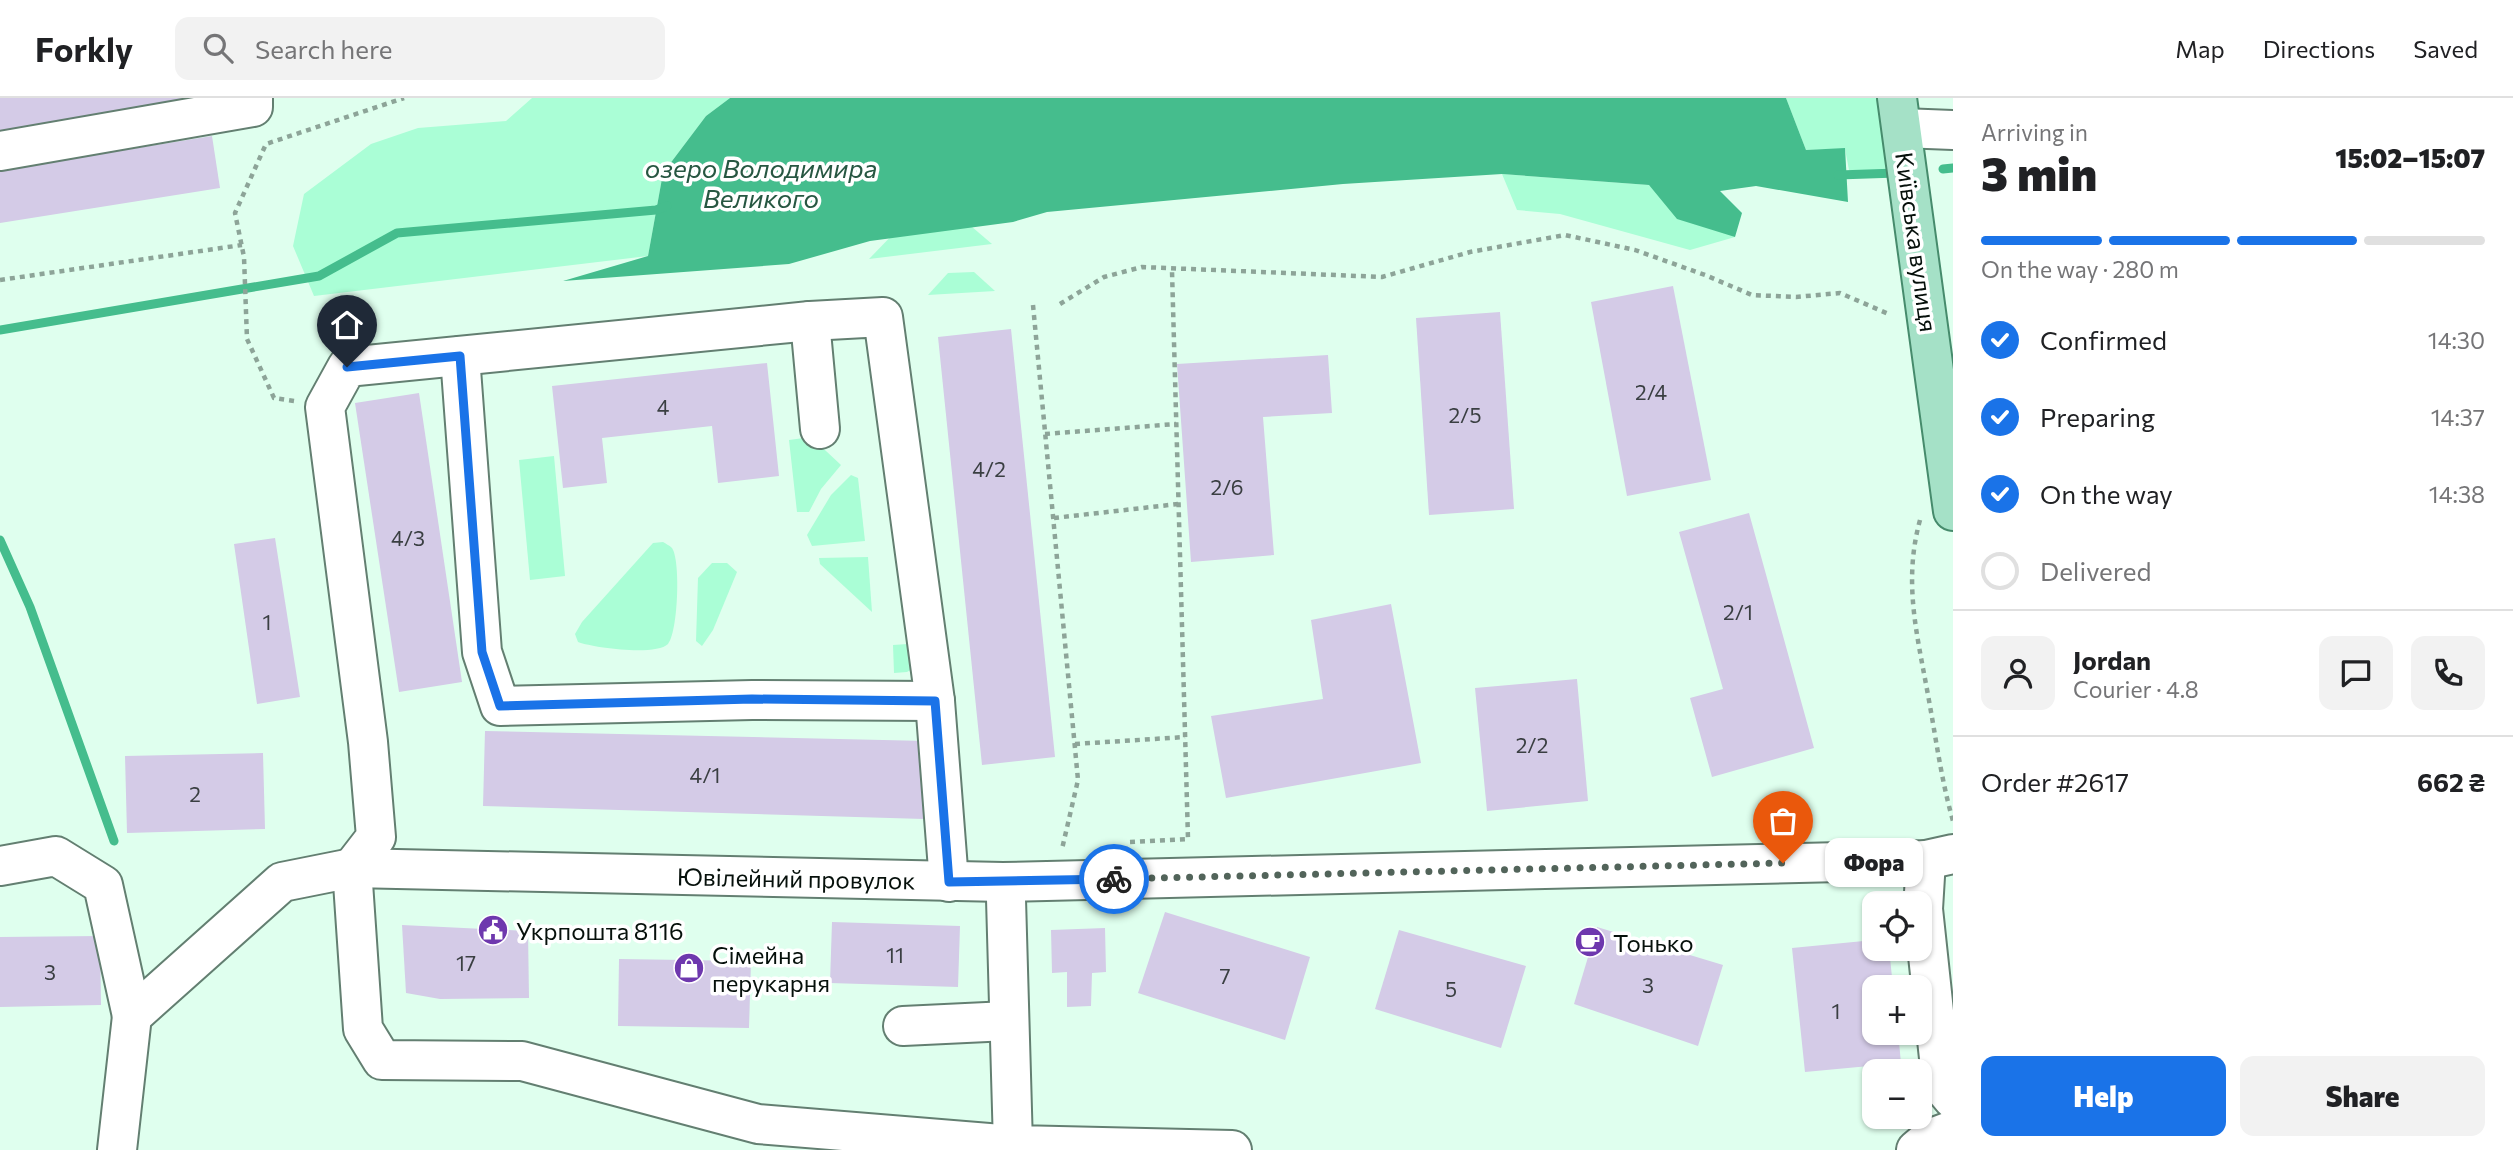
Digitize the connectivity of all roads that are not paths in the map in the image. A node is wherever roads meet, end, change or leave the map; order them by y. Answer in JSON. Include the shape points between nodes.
{"nodes":[{"id":1,"x":253,"y":98,"type":"edge"},
{"id":2,"x":1900,"y":113,"type":"edge"},
{"id":3,"x":1953,"y":130,"type":"edge"},
{"id":4,"x":0,"y":151,"type":"edge"},
{"id":5,"x":810,"y":321,"type":"junction"},
{"id":6,"x":460,"y":356,"type":"junction"},
{"id":7,"x":820,"y":429,"type":"dead end"},
{"id":8,"x":1953,"y":510,"type":"edge"},
{"id":9,"x":935,"y":701,"type":"junction"},
{"id":10,"x":1940,"y":857,"type":"edge"},
{"id":11,"x":0,"y":866,"type":"edge"},
{"id":12,"x":352,"y":868,"type":"junction"},
{"id":13,"x":949,"y":882,"type":"junction"},
{"id":14,"x":1003,"y":882,"type":"junction"},
{"id":15,"x":132,"y":1016,"type":"junction"},
{"id":16,"x":1008,"y":1021,"type":"junction"},
{"id":17,"x":903,"y":1026,"type":"dead end"},
{"id":18,"x":1953,"y":1098,"type":"edge"},
{"id":19,"x":1953,"y":1130,"type":"edge"},
{"id":20,"x":1013,"y":1145,"type":"junction"},
{"id":21,"x":117,"y":1150,"type":"edge"},
{"id":22,"x":1232,"y":1150,"type":"edge"},
{"id":23,"x":1916,"y":1150,"type":"edge"}],
"edges":[{"from":1,"to":4,"type":"street","via":[[253,107]]},
{"from":2,"to":3,"type":"street"},
{"from":2,"to":8,"type":"main road","name":"Київська вулиця"},
{"from":5,"to":6,"type":"street"},
{"from":5,"to":7,"type":"street"},
{"from":5,"to":9,"type":"street","via":[[883,317]]},
{"from":6,"to":9,"type":"street","via":[[482,652],[500,706],[752,699]]},
{"from":6,"to":12,"type":"street","via":[[347,367],[325,407],[367,729],[376,837]]},
{"from":9,"to":13,"type":"street"},
{"from":10,"to":14,"type":"street","name":"Ювілейний провулок"},
{"from":10,"to":18,"type":"street","via":[[1923,909],[1942,1086]]},
{"from":11,"to":15,"type":"street","via":[[56,856],[103,885]]},
{"from":12,"to":13,"type":"street","name":"Ювілейний провулок"},
{"from":12,"to":15,"type":"street","name":"Ювілейний провулок","via":[[282,882]]},
{"from":12,"to":20,"type":"street","via":[[363,1029],[382,1060],[522,1061],[758,1124]]},
{"from":13,"to":14,"type":"street","name":"Ювілейний провулок"},
{"from":14,"to":16,"type":"street"},
{"from":15,"to":21,"type":"street"},
{"from":16,"to":17,"type":"street"},
{"from":16,"to":20,"type":"street"},
{"from":19,"to":23,"type":"street"},
{"from":20,"to":22,"type":"street"}]}
